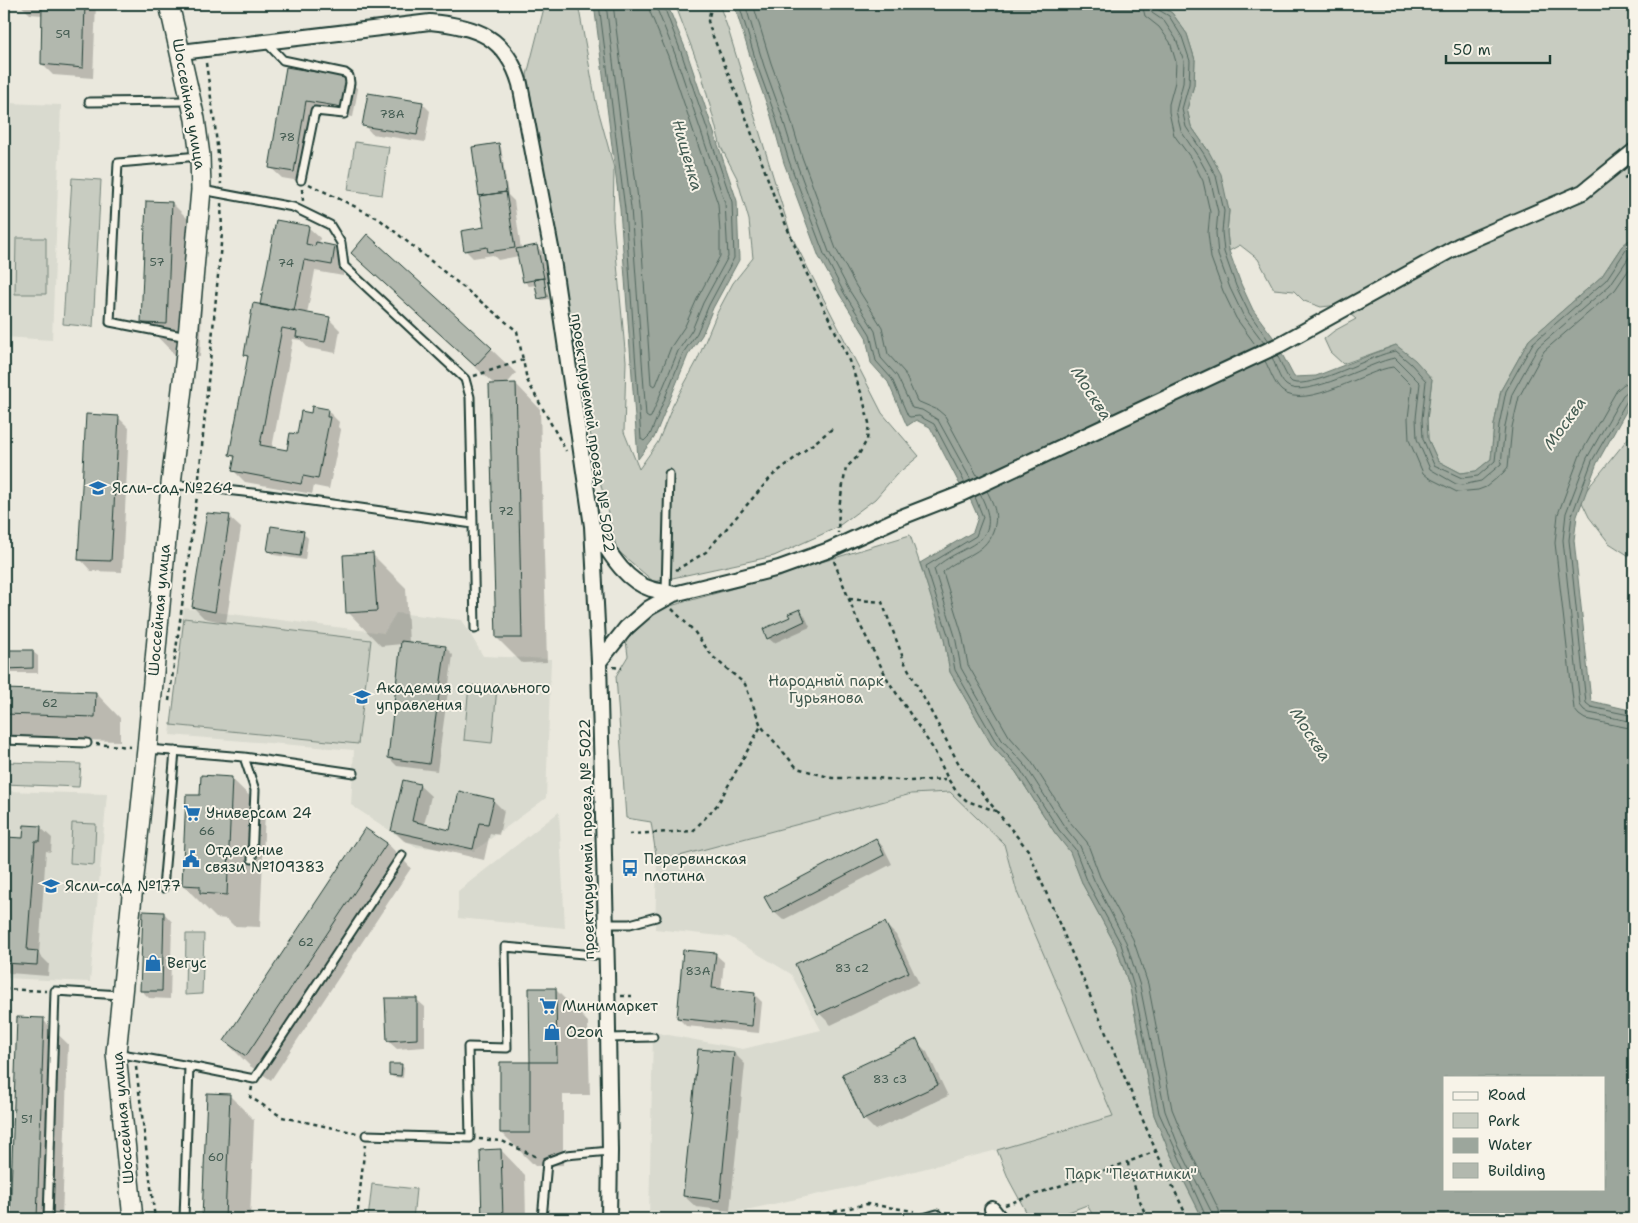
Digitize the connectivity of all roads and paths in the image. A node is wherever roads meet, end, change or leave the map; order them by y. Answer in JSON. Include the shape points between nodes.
{"nodes":[{"id":1,"x":169,"y":4,"type":"edge"},
{"id":2,"x":712,"y":4,"type":"edge"},
{"id":3,"x":266,"y":41,"type":"junction"},
{"id":4,"x":204,"y":49,"type":"junction"},
{"id":5,"x":181,"y":52,"type":"junction"},
{"id":6,"x":191,"y":101,"type":"junction"},
{"id":7,"x":89,"y":102,"type":"dead end"},
{"id":8,"x":1634,"y":151,"type":"edge"},
{"id":9,"x":200,"y":156,"type":"junction"},
{"id":10,"x":301,"y":180,"type":"junction"},
{"id":11,"x":201,"y":190,"type":"junction"},
{"id":12,"x":221,"y":194,"type":"junction"},
{"id":13,"x":305,"y":213,"type":"junction"},
{"id":14,"x":188,"y":337,"type":"junction"},
{"id":15,"x":523,"y":360,"type":"junction"},
{"id":16,"x":465,"y":379,"type":"junction"},
{"id":17,"x":832,"y":428,"type":"dead end"},
{"id":18,"x":566,"y":451,"type":"dead end"},
{"id":19,"x":669,"y":474,"type":"dead end"},
{"id":20,"x":171,"y":484,"type":"junction"},
{"id":21,"x":198,"y":487,"type":"junction"},
{"id":22,"x":473,"y":524,"type":"junction"},
{"id":23,"x":592,"y":526,"type":"junction"},
{"id":24,"x":833,"y":548,"type":"junction"},
{"id":25,"x":666,"y":576,"type":"junction"},
{"id":26,"x":668,"y":596,"type":"junction"},
{"id":27,"x":849,"y":599,"type":"junction"},
{"id":28,"x":475,"y":629,"type":"dead end"},
{"id":29,"x":599,"y":662,"type":"junction"},
{"id":30,"x":169,"y":702,"type":"dead end"},
{"id":31,"x":762,"y":726,"type":"junction"},
{"id":32,"x":4,"y":740,"type":"edge"},
{"id":33,"x":88,"y":744,"type":"joint"},
{"id":34,"x":147,"y":749,"type":"junction"},
{"id":35,"x":174,"y":751,"type":"junction"},
{"id":36,"x":244,"y":757,"type":"junction"},
{"id":37,"x":354,"y":773,"type":"dead end"},
{"id":38,"x":948,"y":779,"type":"junction"},
{"id":39,"x":997,"y":812,"type":"junction"},
{"id":40,"x":629,"y":834,"type":"dead end"},
{"id":41,"x":402,"y":855,"type":"dead end"},
{"id":42,"x":252,"y":859,"type":"dead end"},
{"id":43,"x":163,"y":888,"type":"dead end"},
{"id":44,"x":656,"y":917,"type":"dead end"},
{"id":45,"x":606,"y":924,"type":"junction"},
{"id":46,"x":606,"y":956,"type":"junction"},
{"id":47,"x":4,"y":989,"type":"edge"},
{"id":48,"x":55,"y":991,"type":"junction"},
{"id":49,"x":121,"y":995,"type":"junction"},
{"id":50,"x":653,"y":1037,"type":"dead end"},
{"id":51,"x":608,"y":1038,"type":"junction"},
{"id":52,"x":116,"y":1053,"type":"junction"},
{"id":53,"x":135,"y":1056,"type":"junction"},
{"id":54,"x":189,"y":1066,"type":"junction"},
{"id":55,"x":250,"y":1097,"type":"dead end"},
{"id":56,"x":366,"y":1134,"type":"junction"},
{"id":57,"x":470,"y":1138,"type":"junction"},
{"id":58,"x":610,"y":1151,"type":"junction"},
{"id":59,"x":1156,"y":1151,"type":"junction"},
{"id":60,"x":547,"y":1162,"type":"junction"},
{"id":61,"x":1128,"y":1162,"type":"junction"},
{"id":62,"x":937,"y":1214,"type":"junction"},
{"id":63,"x":996,"y":1214,"type":"edge"},
{"id":64,"x":972,"y":1216,"type":"junction"},
{"id":65,"x":48,"y":1219,"type":"edge"},
{"id":66,"x":133,"y":1219,"type":"edge"},
{"id":67,"x":155,"y":1219,"type":"edge"},
{"id":68,"x":184,"y":1219,"type":"edge"},
{"id":69,"x":357,"y":1219,"type":"edge"},
{"id":70,"x":542,"y":1219,"type":"edge"},
{"id":71,"x":609,"y":1219,"type":"edge"},
{"id":72,"x":802,"y":1219,"type":"edge"},
{"id":73,"x":920,"y":1219,"type":"edge"},
{"id":74,"x":974,"y":1219,"type":"edge"},
{"id":75,"x":1147,"y":1219,"type":"edge"},
{"id":76,"x":1188,"y":1219,"type":"edge"}],
"edges":[{"from":1,"to":5,"type":"main road","name":"Шоссейная улица"},
{"from":2,"to":24,"type":"path","via":[[708,21],[712,34],[775,199],[846,353],[870,423],[867,440],[846,468]]},
{"from":3,"to":4,"type":"street","name":"проектируемый проезд № 5022"},
{"from":3,"to":10,"type":"lane","via":[[283,60],[349,76],[344,114],[314,111]]},
{"from":3,"to":23,"type":"street","name":"проектируемый проезд № 5022","via":[[430,22],[456,24],[475,30],[510,58],[520,84],[552,253]]},
{"from":4,"to":5,"type":"street","name":"проектируемый проезд № 5022"},
{"from":4,"to":12,"type":"path","via":[[216,126]]},
{"from":5,"to":6,"type":"main road","name":"Шоссейная улица"},
{"from":6,"to":7,"type":"lane"},
{"from":6,"to":9,"type":"main road","name":"Шоссейная улица"},
{"from":8,"to":24,"type":"street","via":[[1583,192],[1460,245],[1279,345],[963,493]]},
{"from":9,"to":11,"type":"main road","name":"Шоссейная улица"},
{"from":9,"to":14,"type":"lane","via":[[118,163],[110,322]]},
{"from":10,"to":13,"type":"path"},
{"from":10,"to":15,"type":"path","via":[[378,218],[516,332]]},
{"from":11,"to":12,"type":"lane"},
{"from":11,"to":14,"type":"main road","name":"Шоссейная улица"},
{"from":12,"to":13,"type":"lane","via":[[293,207]]},
{"from":12,"to":21,"type":"path","via":[[222,233]]},
{"from":13,"to":16,"type":"lane","via":[[330,225],[341,243],[344,266]]},
{"from":14,"to":20,"type":"main road","name":"Шоссейная улица"},
{"from":15,"to":16,"type":"path"},
{"from":15,"to":18,"type":"path","via":[[527,380]]},
{"from":16,"to":22,"type":"lane","via":[[470,397]]},
{"from":17,"to":25,"type":"path","via":[[772,476],[706,552]]},
{"from":19,"to":25,"type":"lane"},
{"from":20,"to":21,"type":"lane"},
{"from":20,"to":34,"type":"main road","name":"Шоссейная улица"},
{"from":21,"to":22,"type":"lane"},
{"from":21,"to":30,"type":"path"},
{"from":22,"to":28,"type":"lane"},
{"from":23,"to":26,"type":"street","via":[[617,564],[632,580]]},
{"from":23,"to":29,"type":"street","name":"проектируемый проезд № 5022"},
{"from":24,"to":26,"type":"street","via":[[778,568]]},
{"from":24,"to":27,"type":"path"},
{"from":25,"to":26,"type":"lane"},
{"from":26,"to":29,"type":"street","via":[[626,628]]},
{"from":26,"to":31,"type":"path","via":[[713,657],[745,684]]},
{"from":27,"to":38,"type":"path","via":[[889,682],[934,750]]},
{"from":27,"to":39,"type":"path","via":[[882,602],[905,663],[960,766]]},
{"from":29,"to":45,"type":"street","name":"проектируемый проезд № 5022"},
{"from":31,"to":38,"type":"path","via":[[796,768],[832,778]]},
{"from":31,"to":40,"type":"path","via":[[718,804],[693,831]]},
{"from":32,"to":33,"type":"lane"},
{"from":33,"to":34,"type":"path"},
{"from":34,"to":35,"type":"lane"},
{"from":34,"to":49,"type":"main road","name":"Шоссейная улица"},
{"from":35,"to":36,"type":"lane"},
{"from":35,"to":43,"type":"lane"},
{"from":36,"to":37,"type":"lane"},
{"from":36,"to":42,"type":"lane","via":[[255,790]]},
{"from":38,"to":39,"type":"path","via":[[967,801]]},
{"from":39,"to":59,"type":"path","via":[[1028,850]]},
{"from":41,"to":54,"type":"lane","via":[[254,1079]]},
{"from":44,"to":45,"type":"lane","via":[[630,924]]},
{"from":45,"to":46,"type":"street","name":"проектируемый проезд № 5022"},
{"from":46,"to":51,"type":"street","name":"проектируемый проезд № 5022"},
{"from":46,"to":57,"type":"lane","via":[[505,947],[506,1048],[468,1047]]},
{"from":47,"to":48,"type":"path"},
{"from":48,"to":49,"type":"lane"},
{"from":48,"to":65,"type":"lane"},
{"from":49,"to":52,"type":"main road","name":"Шоссейная улица"},
{"from":50,"to":51,"type":"lane"},
{"from":51,"to":58,"type":"street","name":"проектируемый проезд № 5022"},
{"from":52,"to":53,"type":"lane"},
{"from":52,"to":66,"type":"main road","name":"Шоссейная улица"},
{"from":53,"to":54,"type":"lane"},
{"from":53,"to":67,"type":"path"},
{"from":54,"to":68,"type":"lane"},
{"from":55,"to":56,"type":"path","via":[[282,1117]]},
{"from":56,"to":57,"type":"lane"},
{"from":56,"to":69,"type":"path"},
{"from":57,"to":60,"type":"path","via":[[502,1141]]},
{"from":58,"to":60,"type":"lane","via":[[566,1155]]},
{"from":58,"to":71,"type":"street","name":"проектируемый проезд № 5022"},
{"from":59,"to":61,"type":"path"},
{"from":59,"to":76,"type":"path"},
{"from":60,"to":70,"type":"lane"},
{"from":61,"to":63,"type":"path"},
{"from":61,"to":75,"type":"path"},
{"from":62,"to":64,"type":"path"},
{"from":62,"to":72,"type":"path","via":[[866,1204]]},
{"from":62,"to":73,"type":"lane"},
{"from":63,"to":64,"type":"path"},
{"from":64,"to":74,"type":"path"}]}
